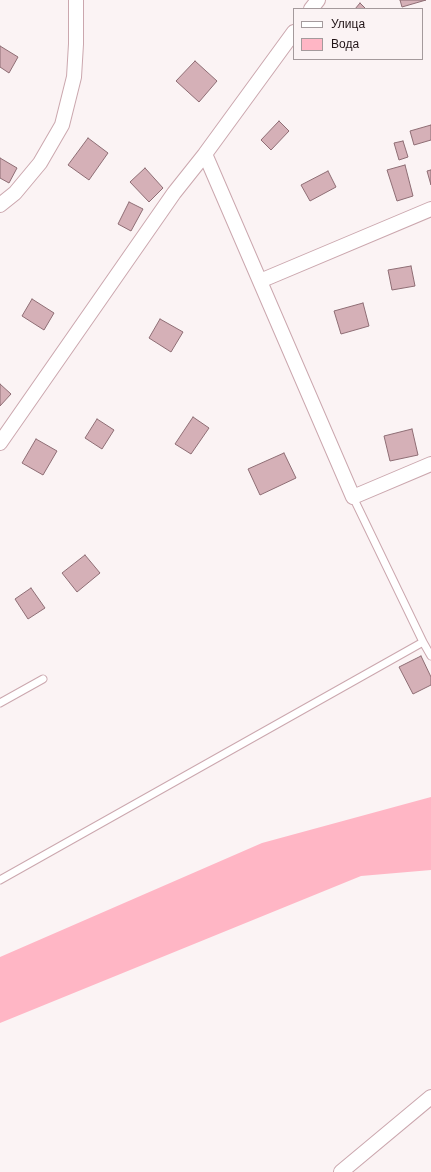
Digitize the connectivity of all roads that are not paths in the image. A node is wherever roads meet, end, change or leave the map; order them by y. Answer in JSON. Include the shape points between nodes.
{"nodes":[{"id":1,"x":76,"y":0,"type":"edge"},
{"id":2,"x":318,"y":0,"type":"edge"},
{"id":3,"x":312,"y":8,"type":"edge"},
{"id":4,"x":293,"y":33,"type":"edge"},
{"id":5,"x":205,"y":154,"type":"junction"},
{"id":6,"x":0,"y":206,"type":"edge"},
{"id":7,"x":431,"y":209,"type":"edge"},
{"id":8,"x":260,"y":281,"type":"junction"},
{"id":9,"x":0,"y":443,"type":"edge"},
{"id":10,"x":431,"y":464,"type":"edge"},
{"id":11,"x":353,"y":497,"type":"junction"},
{"id":12,"x":423,"y":642,"type":"junction"},
{"id":13,"x":431,"y":656,"type":"edge"},
{"id":14,"x":43,"y":679,"type":"dead end"},
{"id":15,"x":0,"y":703,"type":"edge"},
{"id":16,"x":0,"y":880,"type":"edge"},
{"id":17,"x":431,"y":1097,"type":"edge"},
{"id":18,"x":341,"y":1172,"type":"edge"}],
"edges":[{"from":1,"to":6,"type":"street","via":[[74,77],[62,125],[40,163],[15,193]]},
{"from":2,"to":3,"type":"street"},
{"from":4,"to":5,"type":"street"},
{"from":5,"to":8,"type":"street"},
{"from":5,"to":9,"type":"street","via":[[169,200]]},
{"from":7,"to":8,"type":"street"},
{"from":8,"to":11,"type":"street"},
{"from":10,"to":11,"type":"street"},
{"from":11,"to":12,"type":"lane"},
{"from":12,"to":13,"type":"lane"},
{"from":12,"to":16,"type":"lane"},
{"from":14,"to":15,"type":"lane"},
{"from":17,"to":18,"type":"street"}]}
